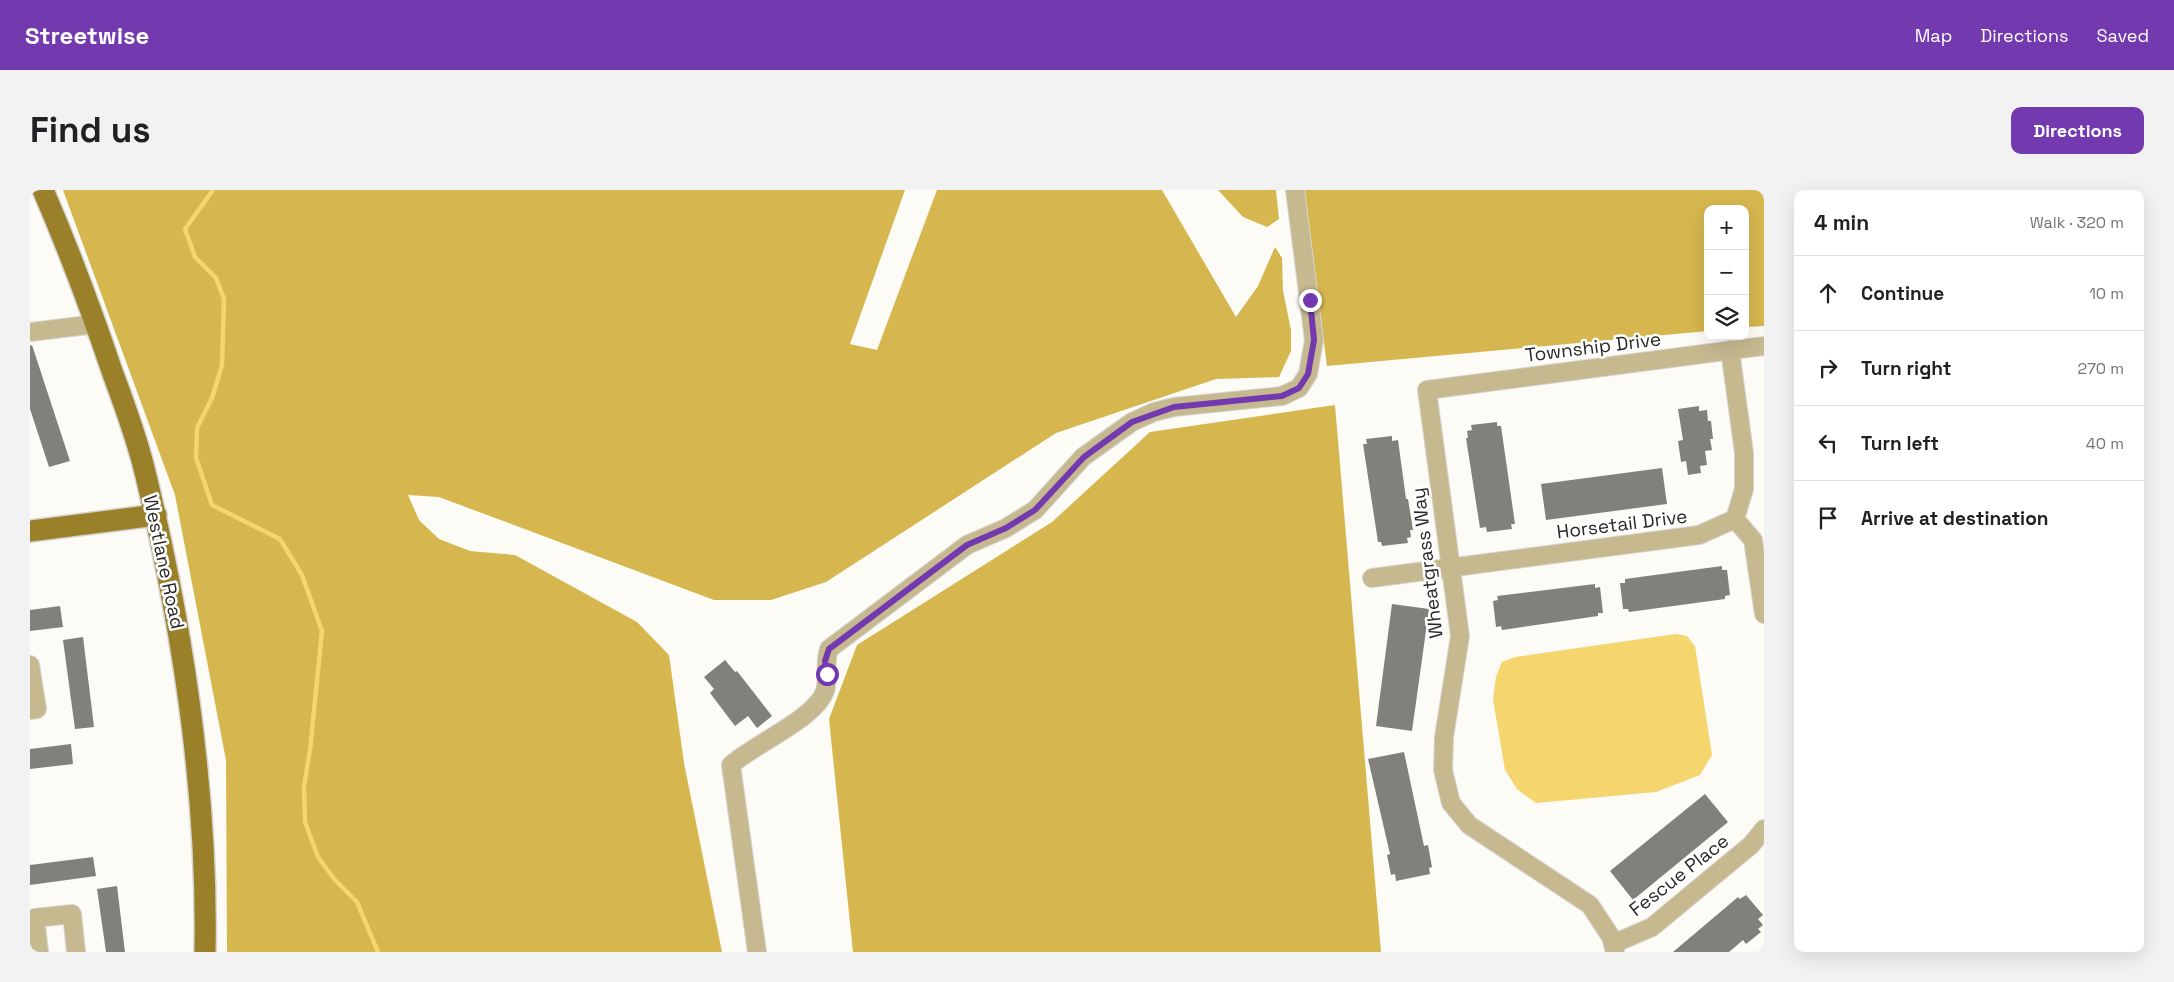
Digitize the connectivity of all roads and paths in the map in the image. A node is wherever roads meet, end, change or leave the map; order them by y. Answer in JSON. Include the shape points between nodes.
{"nodes":[{"id":1,"x":43,"y":190,"type":"edge"},
{"id":2,"x":1295,"y":190,"type":"edge"},
{"id":3,"x":96,"y":324,"type":"junction"},
{"id":4,"x":30,"y":332,"type":"edge"},
{"id":5,"x":1764,"y":346,"type":"edge"},
{"id":6,"x":1730,"y":350,"type":"junction"},
{"id":7,"x":1427,"y":390,"type":"joint"},
{"id":8,"x":156,"y":515,"type":"junction"},
{"id":9,"x":1735,"y":519,"type":"junction"},
{"id":10,"x":30,"y":531,"type":"edge"},
{"id":11,"x":1449,"y":568,"type":"junction"},
{"id":12,"x":1372,"y":578,"type":"dead end"},
{"id":13,"x":1764,"y":614,"type":"edge"},
{"id":14,"x":30,"y":665,"type":"edge"},
{"id":15,"x":30,"y":710,"type":"edge"},
{"id":16,"x":1764,"y":830,"type":"edge"},
{"id":17,"x":1614,"y":948,"type":"edge"},
{"id":18,"x":39,"y":952,"type":"edge"},
{"id":19,"x":76,"y":952,"type":"edge"},
{"id":20,"x":205,"y":952,"type":"edge"},
{"id":21,"x":757,"y":952,"type":"edge"}],
"edges":[{"from":1,"to":3,"type":"main road","name":"Westlane Road"},
{"from":2,"to":21,"type":"street","via":[[1314,340],[1308,374],[1299,388],[1282,396],[1174,407],[1132,422],[1084,457],[1035,510],[1006,528],[967,545],[829,649],[825,661],[824,692],[816,705],[801,719],[731,765]]},
{"from":3,"to":4,"type":"street"},
{"from":3,"to":8,"type":"main road","name":"Westlane Road","via":[[145,471]]},
{"from":5,"to":6,"type":"street","name":"Township Drive"},
{"from":6,"to":7,"type":"street","name":"Township Drive"},
{"from":6,"to":9,"type":"street","via":[[1744,453],[1744,489]]},
{"from":7,"to":11,"type":"street","name":"Wheatgrass Way"},
{"from":8,"to":10,"type":"main road"},
{"from":8,"to":20,"type":"main road","name":"Westlane Road","via":[[172,590],[190,705],[204,858]]},
{"from":9,"to":11,"type":"street","name":"Horsetail Drive","via":[[1699,535]]},
{"from":9,"to":13,"type":"street","via":[[1753,540]]},
{"from":11,"to":12,"type":"street","name":"Horsetail Drive"},
{"from":11,"to":17,"type":"street","name":"Wheatgrass Way","via":[[1460,636],[1444,737],[1443,770],[1451,803],[1469,825],[1590,905],[1611,937]]},
{"from":14,"to":15,"type":"street","via":[[36,708]]},
{"from":16,"to":17,"type":"street","name":"Fescue Place","via":[[1752,845],[1652,927]]},
{"from":18,"to":19,"type":"street","via":[[35,918],[72,914]]}]}
